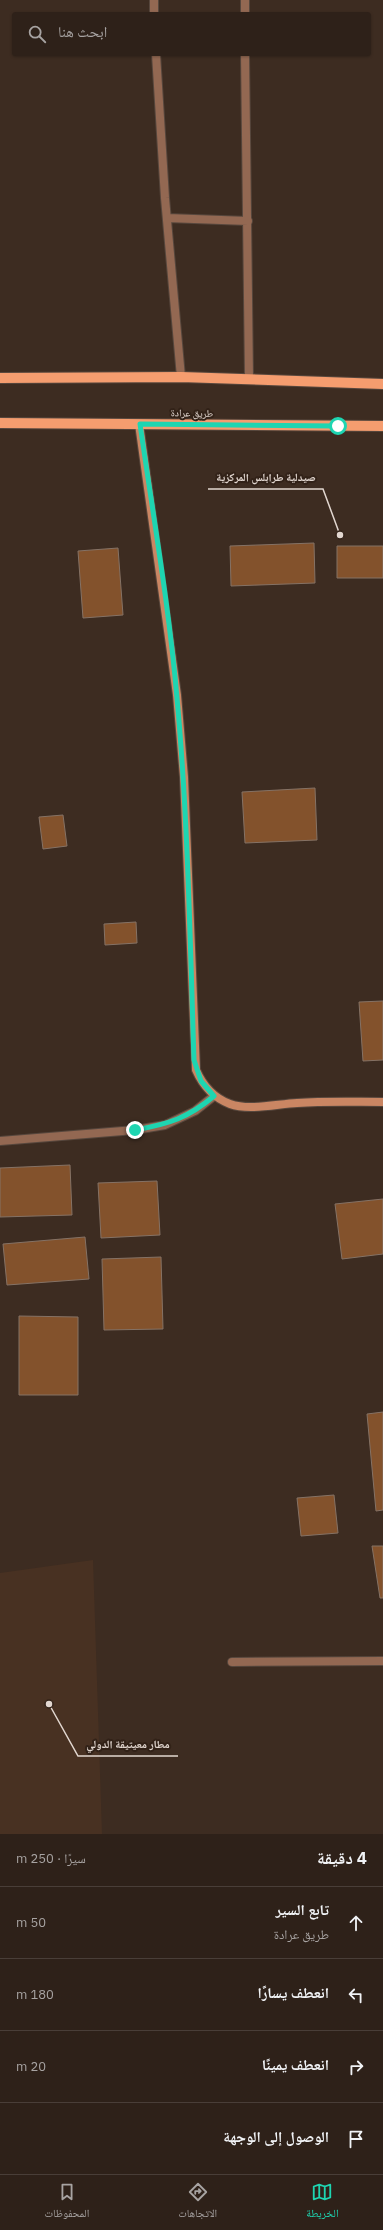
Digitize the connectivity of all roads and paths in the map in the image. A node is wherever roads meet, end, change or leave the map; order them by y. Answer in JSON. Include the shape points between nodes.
{"nodes":[{"id":1,"x":154,"y":0,"type":"edge"},
{"id":2,"x":246,"y":0,"type":"edge"},
{"id":3,"x":154,"y":12,"type":"edge"},
{"id":4,"x":245,"y":12,"type":"edge"},
{"id":5,"x":156,"y":56,"type":"edge"},
{"id":6,"x":245,"y":56,"type":"edge"},
{"id":7,"x":167,"y":218,"type":"junction"},
{"id":8,"x":248,"y":221,"type":"junction"},
{"id":9,"x":181,"y":377,"type":"junction"},
{"id":10,"x":0,"y":378,"type":"edge"},
{"id":11,"x":249,"y":379,"type":"junction"},
{"id":12,"x":383,"y":384,"type":"edge"},
{"id":13,"x":0,"y":423,"type":"edge"},
{"id":14,"x":140,"y":424,"type":"junction"},
{"id":15,"x":383,"y":426,"type":"edge"},
{"id":16,"x":214,"y":1096,"type":"junction"},
{"id":17,"x":383,"y":1102,"type":"edge"},
{"id":18,"x":0,"y":1141,"type":"edge"},
{"id":19,"x":383,"y":1661,"type":"edge"},
{"id":20,"x":232,"y":1662,"type":"dead end"}],
"edges":[{"from":1,"to":3,"type":"street"},
{"from":2,"to":4,"type":"street"},
{"from":5,"to":7,"type":"street"},
{"from":6,"to":8,"type":"street"},
{"from":7,"to":8,"type":"street"},
{"from":7,"to":9,"type":"street"},
{"from":8,"to":11,"type":"street"},
{"from":9,"to":10,"type":"main road"},
{"from":9,"to":11,"type":"main road"},
{"from":11,"to":12,"type":"main road"},
{"from":13,"to":14,"type":"main road","name":"طريق عرادة"},
{"from":14,"to":15,"type":"main road","name":"طريق عرادة"},
{"from":14,"to":16,"type":"main road","via":[[155,524],[184,777],[194,1060],[201,1081]]},
{"from":16,"to":17,"type":"main road","via":[[230,1104],[242,1106]]},
{"from":16,"to":18,"type":"street","via":[[195,1111],[165,1125],[135,1130]]},
{"from":19,"to":20,"type":"street"}]}
